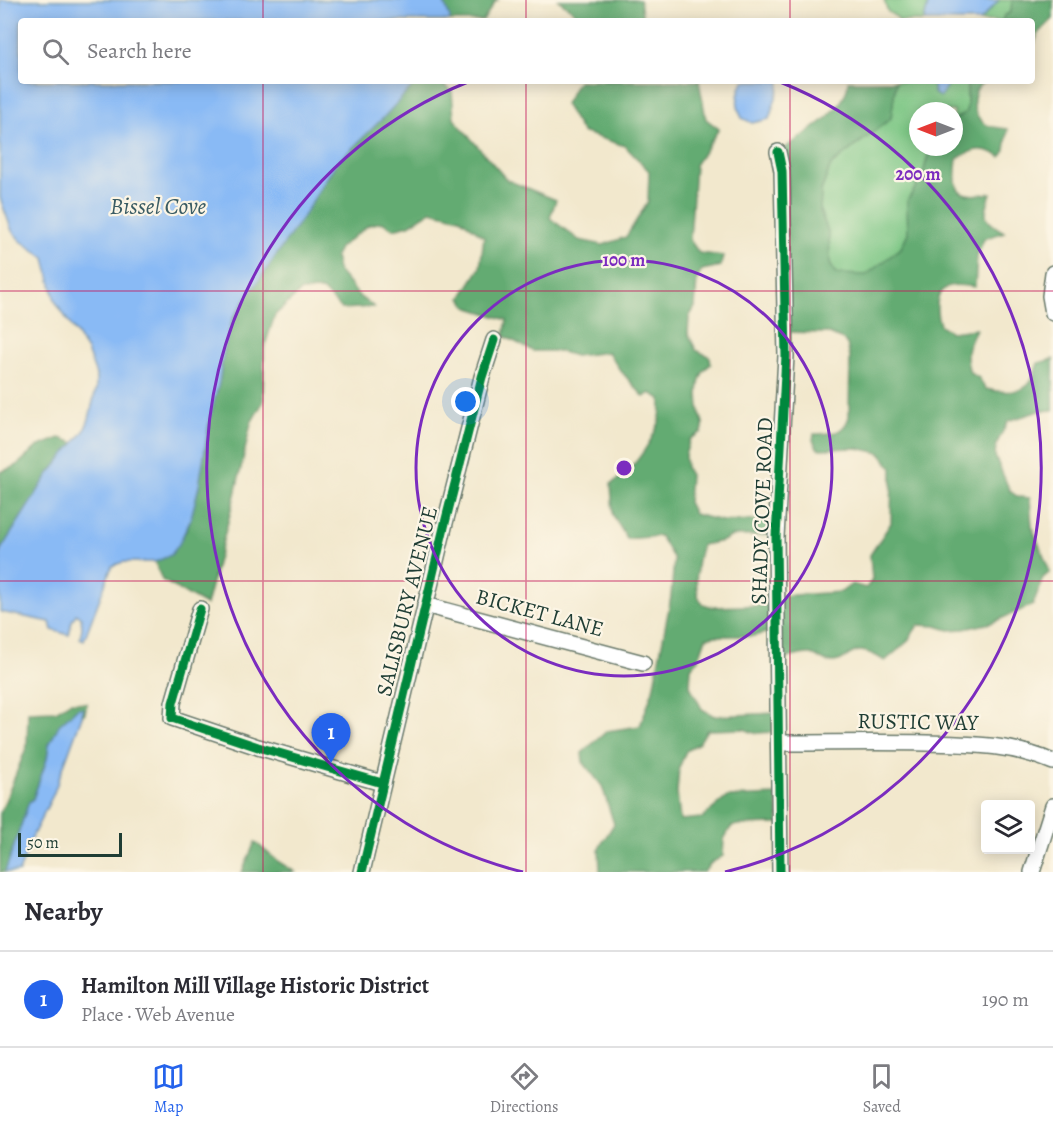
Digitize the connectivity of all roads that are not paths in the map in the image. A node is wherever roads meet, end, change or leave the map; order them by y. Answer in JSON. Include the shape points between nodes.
{"nodes":[{"id":1,"x":778,"y":152,"type":"dead end"},
{"id":2,"x":1053,"y":273,"type":"edge"},
{"id":3,"x":1053,"y":314,"type":"edge"},
{"id":4,"x":494,"y":340,"type":"dead end"},
{"id":5,"x":425,"y":605,"type":"junction"},
{"id":6,"x":200,"y":609,"type":"dead end"},
{"id":7,"x":643,"y":663,"type":"dead end"},
{"id":8,"x":780,"y":743,"type":"junction"},
{"id":9,"x":1053,"y":762,"type":"edge"},
{"id":10,"x":382,"y":783,"type":"junction"},
{"id":11,"x":1053,"y":806,"type":"edge"},
{"id":12,"x":362,"y":872,"type":"edge"},
{"id":13,"x":780,"y":872,"type":"edge"},
{"id":14,"x":1032,"y":872,"type":"edge"}],
"edges":[{"from":1,"to":8,"type":"street","name":"SHADY COVE ROAD","via":[[782,171],[786,356],[776,537]]},
{"from":2,"to":3,"type":"street"},
{"from":4,"to":5,"type":"street","name":"SALISBURY AVENUE"},
{"from":5,"to":7,"type":"street","name":"BICKET LANE"},
{"from":5,"to":10,"type":"street","name":"SALISBURY AVENUE"},
{"from":6,"to":10,"type":"street","via":[[172,718]]},
{"from":8,"to":9,"type":"street","name":"RUSTIC WAY","via":[[974,744],[1009,747]]},
{"from":8,"to":13,"type":"street","name":"SHADY COVE ROAD"},
{"from":10,"to":12,"type":"street","name":"SALISBURY AVENUE"},
{"from":11,"to":14,"type":"street"}]}
